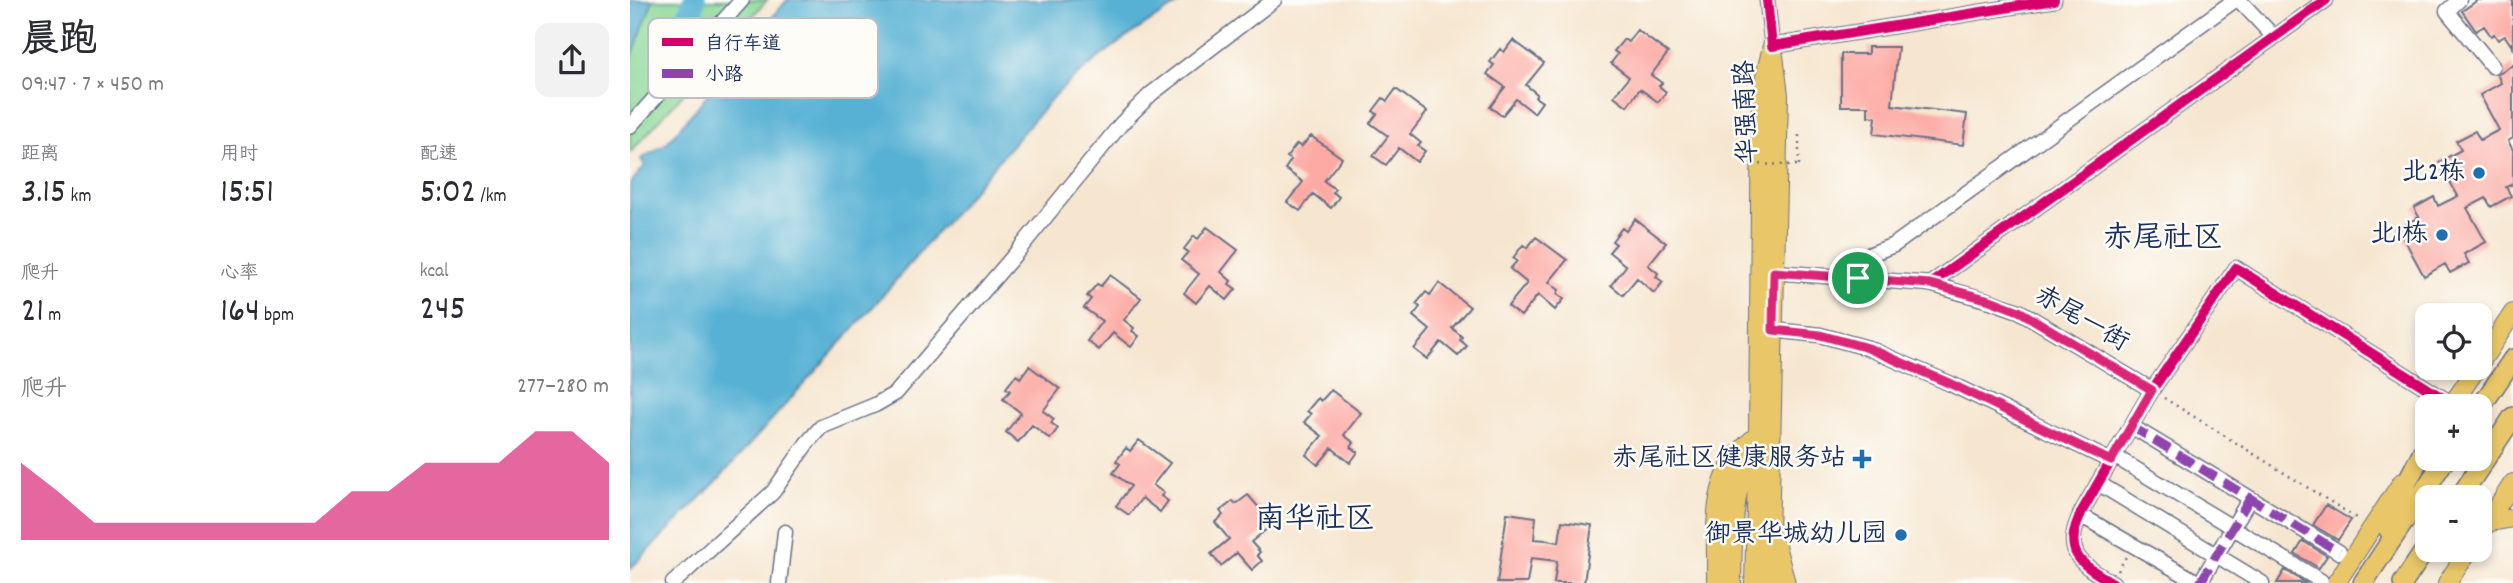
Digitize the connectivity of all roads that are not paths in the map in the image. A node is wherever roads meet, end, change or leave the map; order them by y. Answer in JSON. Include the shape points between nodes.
{"nodes":[{"id":1,"x":742,"y":0,"type":"edge"},
{"id":2,"x":1274,"y":0,"type":"edge"},
{"id":3,"x":1767,"y":0,"type":"edge"},
{"id":4,"x":2054,"y":0,"type":"edge"},
{"id":5,"x":2237,"y":0,"type":"edge"},
{"id":6,"x":2326,"y":0,"type":"edge"},
{"id":7,"x":2459,"y":0,"type":"edge"},
{"id":8,"x":726,"y":18,"type":"edge"},
{"id":9,"x":2274,"y":37,"type":"junction"},
{"id":10,"x":1772,"y":46,"type":"junction"},
{"id":11,"x":2492,"y":66,"type":"dead end"},
{"id":12,"x":656,"y":98,"type":"edge"},
{"id":13,"x":630,"y":127,"type":"edge"},
{"id":14,"x":1774,"y":272,"type":"junction"},
{"id":15,"x":1858,"y":278,"type":"junction"},
{"id":16,"x":1930,"y":284,"type":"junction"},
{"id":17,"x":2513,"y":313,"type":"edge"},
{"id":18,"x":1773,"y":330,"type":"junction"},
{"id":19,"x":2492,"y":345,"type":"edge"},
{"id":20,"x":2513,"y":359,"type":"edge"},
{"id":21,"x":2152,"y":390,"type":"junction"},
{"id":22,"x":2435,"y":394,"type":"edge"},
{"id":23,"x":2489,"y":394,"type":"edge"},
{"id":24,"x":2513,"y":417,"type":"edge"},
{"id":25,"x":2131,"y":426,"type":"junction"},
{"id":26,"x":1758,"y":435,"type":"junction"},
{"id":27,"x":2112,"y":459,"type":"junction"},
{"id":28,"x":2415,"y":461,"type":"edge"},
{"id":29,"x":2415,"y":466,"type":"edge"},
{"id":30,"x":2437,"y":471,"type":"edge"},
{"id":31,"x":2098,"y":483,"type":"junction"},
{"id":32,"x":2513,"y":483,"type":"edge"},
{"id":33,"x":2468,"y":485,"type":"edge"},
{"id":34,"x":2250,"y":498,"type":"junction"},
{"id":35,"x":2492,"y":514,"type":"edge"},
{"id":36,"x":2080,"y":515,"type":"junction"},
{"id":37,"x":1770,"y":517,"type":"junction"},
{"id":38,"x":2513,"y":518,"type":"edge"},
{"id":39,"x":2492,"y":525,"type":"edge"},
{"id":40,"x":2232,"y":527,"type":"junction"},
{"id":41,"x":785,"y":533,"type":"dead end"},
{"id":42,"x":2339,"y":552,"type":"dead end"},
{"id":43,"x":2216,"y":555,"type":"junction"},
{"id":44,"x":2417,"y":562,"type":"edge"},
{"id":45,"x":2461,"y":562,"type":"edge"},
{"id":46,"x":2367,"y":576,"type":"edge"},
{"id":47,"x":2115,"y":579,"type":"edge"},
{"id":48,"x":2328,"y":582,"type":"edge"},
{"id":49,"x":673,"y":583,"type":"edge"},
{"id":50,"x":779,"y":583,"type":"edge"},
{"id":51,"x":1716,"y":583,"type":"edge"},
{"id":52,"x":1732,"y":583,"type":"edge"},
{"id":53,"x":1754,"y":583,"type":"edge"},
{"id":54,"x":1768,"y":583,"type":"edge"},
{"id":55,"x":1786,"y":583,"type":"edge"},
{"id":56,"x":2199,"y":583,"type":"edge"},
{"id":57,"x":2262,"y":583,"type":"edge"},
{"id":58,"x":2403,"y":583,"type":"edge"},
{"id":59,"x":2447,"y":583,"type":"edge"}],
"edges":[{"from":1,"to":8,"type":"street"},
{"from":2,"to":49,"type":"street","via":[[1151,94],[1121,124],[896,393],[821,426],[773,492]]},
{"from":3,"to":10,"type":"street"},
{"from":4,"to":10,"type":"street"},
{"from":5,"to":9,"type":"street"},
{"from":5,"to":15,"type":"street","via":[[1894,244],[1863,257]]},
{"from":6,"to":9,"type":"street"},
{"from":7,"to":11,"type":"street","via":[[2447,10]]},
{"from":9,"to":16,"type":"street"},
{"from":10,"to":14,"type":"main road","name":"华强南路","via":[[1779,95]]},
{"from":10,"to":26,"type":"main road","name":"华强南路","via":[[1761,95]]},
{"from":12,"to":13,"type":"street"},
{"from":14,"to":15,"type":"street","name":"赤尾一街"},
{"from":14,"to":18,"type":"main road","name":"华强南路"},
{"from":15,"to":16,"type":"street","name":"赤尾一街"},
{"from":16,"to":21,"type":"street","name":"赤尾一街","via":[[2019,311]]},
{"from":17,"to":19,"type":"main road"},
{"from":18,"to":27,"type":"street","via":[[1820,335],[1868,348]]},
{"from":18,"to":37,"type":"main road","name":"华强南路"},
{"from":20,"to":23,"type":"highway"},
{"from":21,"to":22,"type":"street","via":[[2236,268]]},
{"from":21,"to":25,"type":"street"},
{"from":24,"to":33,"type":"highway"},
{"from":25,"to":27,"type":"street"},
{"from":25,"to":34,"type":"street"},
{"from":26,"to":51,"type":"main road","via":[[1733,458],[1721,486]]},
{"from":26,"to":52,"type":"main road","via":[[1737,491]]},
{"from":26,"to":53,"type":"main road","name":"华强南路"},
{"from":27,"to":31,"type":"street"},
{"from":27,"to":40,"type":"street"},
{"from":28,"to":48,"type":"main road"},
{"from":29,"to":46,"type":"highway"},
{"from":30,"to":46,"type":"highway"},
{"from":31,"to":36,"type":"street"},
{"from":31,"to":43,"type":"street"},
{"from":32,"to":35,"type":"main road"},
{"from":34,"to":40,"type":"street"},
{"from":34,"to":42,"type":"street"},
{"from":36,"to":47,"type":"street","via":[[2073,531],[2074,550],[2084,566]]},
{"from":36,"to":56,"type":"street"},
{"from":37,"to":54,"type":"main road","name":"华强南路"},
{"from":37,"to":55,"type":"main road"},
{"from":38,"to":39,"type":"main road"},
{"from":40,"to":43,"type":"street"},
{"from":40,"to":48,"type":"street"},
{"from":41,"to":50,"type":"street"},
{"from":43,"to":56,"type":"street"},
{"from":43,"to":57,"type":"street"},
{"from":44,"to":58,"type":"highway"},
{"from":45,"to":59,"type":"main road"}]}
